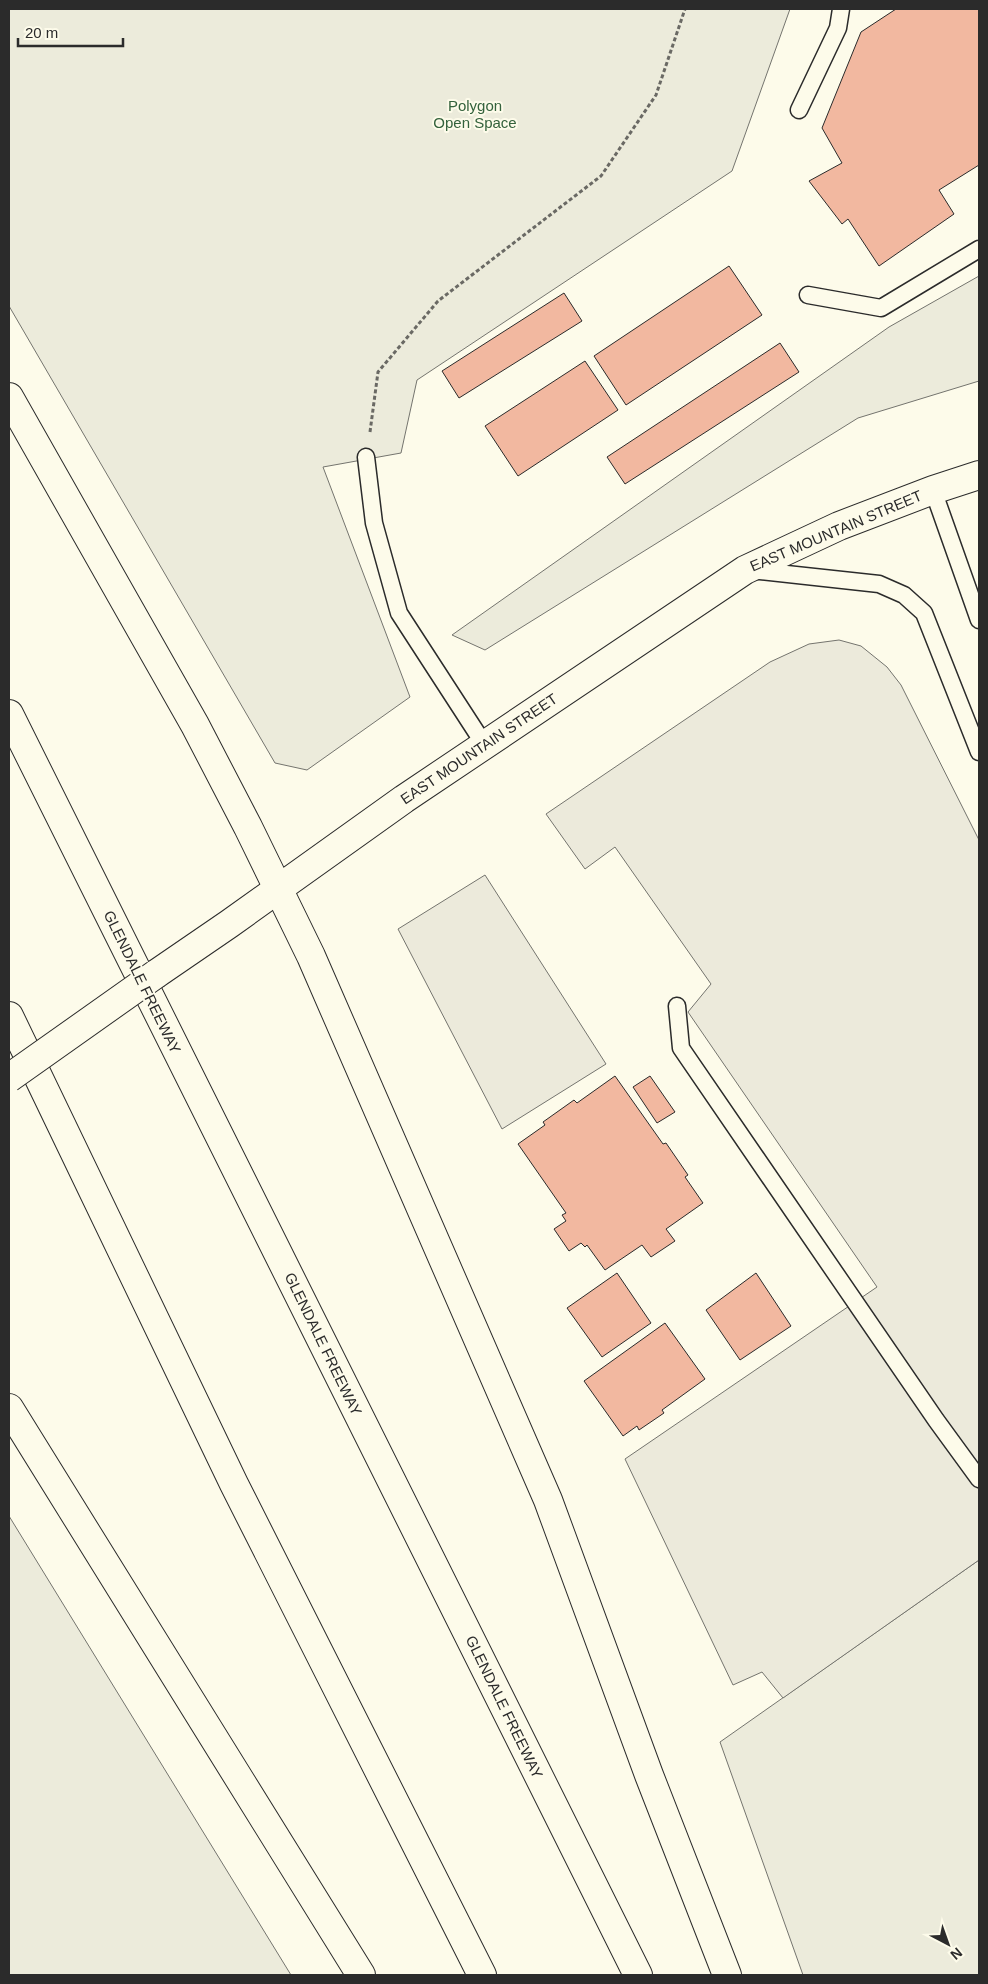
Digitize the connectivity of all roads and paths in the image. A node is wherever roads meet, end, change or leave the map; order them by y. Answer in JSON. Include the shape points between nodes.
{"nodes":[{"id":1,"x":685,"y":9,"type":"edge"},
{"id":2,"x":841,"y":9,"type":"edge"},
{"id":3,"x":799,"y":110,"type":"dead end"},
{"id":4,"x":979,"y":248,"type":"edge"},
{"id":5,"x":808,"y":295,"type":"dead end"},
{"id":6,"x":9,"y":397,"type":"edge"},
{"id":7,"x":366,"y":457,"type":"joint"},
{"id":8,"x":979,"y":475,"type":"edge"},
{"id":9,"x":933,"y":490,"type":"junction"},
{"id":10,"x":745,"y":570,"type":"junction"},
{"id":11,"x":979,"y":620,"type":"edge"},
{"id":12,"x":9,"y":714,"type":"edge"},
{"id":13,"x":484,"y":744,"type":"junction"},
{"id":14,"x":979,"y":752,"type":"edge"},
{"id":15,"x":279,"y":888,"type":"junction"},
{"id":16,"x":677,"y":1006,"type":"dead end"},
{"id":17,"x":9,"y":1016,"type":"edge"},
{"id":18,"x":9,"y":1078,"type":"edge"},
{"id":19,"x":9,"y":1408,"type":"edge"},
{"id":20,"x":979,"y":1479,"type":"edge"},
{"id":21,"x":361,"y":1975,"type":"edge"},
{"id":22,"x":482,"y":1975,"type":"edge"},
{"id":23,"x":638,"y":1975,"type":"edge"},
{"id":24,"x":727,"y":1975,"type":"edge"}],
"edges":[{"from":1,"to":7,"type":"path","via":[[656,95],[601,176],[438,301],[378,372]]},
{"from":2,"to":3,"type":"lane","via":[[838,28]]},
{"from":4,"to":5,"type":"lane","via":[[881,308]]},
{"from":6,"to":15,"type":"main road","via":[[195,725]]},
{"from":7,"to":13,"type":"lane","via":[[374,523],[399,613]]},
{"from":8,"to":9,"type":"main road","name":"EAST MOUNTAIN STREET"},
{"from":9,"to":10,"type":"main road","name":"EAST MOUNTAIN STREET","via":[[839,526]]},
{"from":9,"to":11,"type":"lane"},
{"from":10,"to":13,"type":"main road","name":"EAST MOUNTAIN STREET"},
{"from":10,"to":14,"type":"lane","via":[[870,582],[896,590],[911,600],[924,613]]},
{"from":12,"to":23,"type":"main road","name":"GLENDALE FREEWAY"},
{"from":13,"to":15,"type":"main road","name":"EAST MOUNTAIN STREET"},
{"from":15,"to":18,"type":"main road","name":"EAST MOUNTAIN STREET","bridge":true},
{"from":15,"to":24,"type":"main road","via":[[548,1500]]},
{"from":16,"to":20,"type":"lane","via":[[681,1048]]},
{"from":17,"to":22,"type":"main road","via":[[234,1484]]},
{"from":19,"to":21,"type":"main road"}]}
